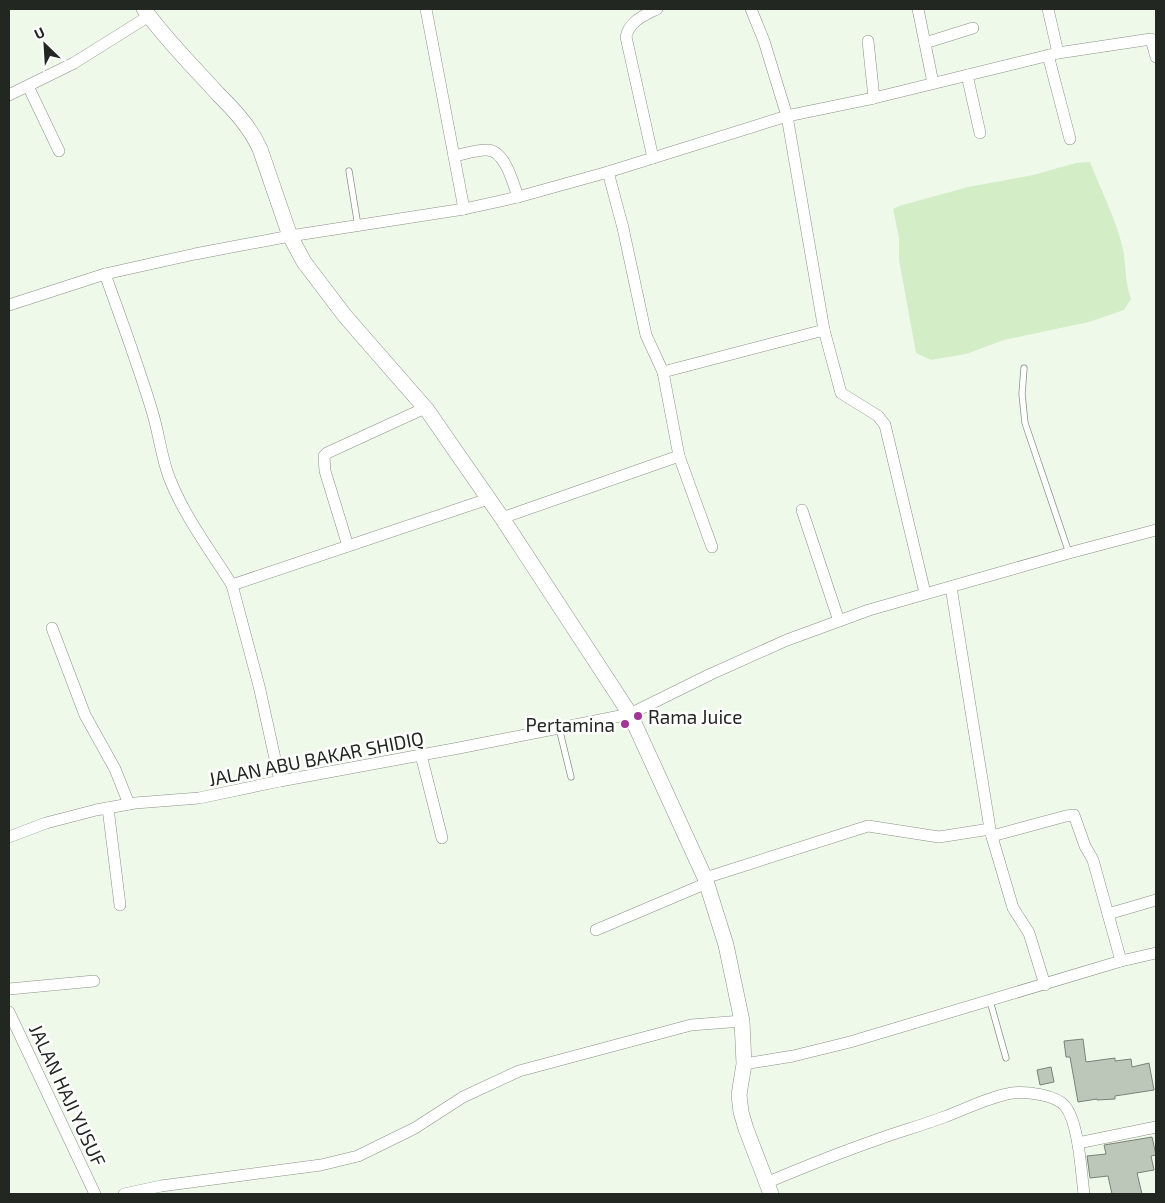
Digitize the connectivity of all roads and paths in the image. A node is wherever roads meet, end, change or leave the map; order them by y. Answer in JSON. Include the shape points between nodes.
{"nodes":[{"id":1,"x":426,"y":9,"type":"edge"},
{"id":2,"x":657,"y":9,"type":"edge"},
{"id":3,"x":752,"y":9,"type":"edge"},
{"id":4,"x":918,"y":9,"type":"edge"},
{"id":5,"x":1048,"y":9,"type":"edge"},
{"id":6,"x":146,"y":13,"type":"edge"},
{"id":7,"x":973,"y":28,"type":"dead end"},
{"id":8,"x":1154,"y":36,"type":"edge"},
{"id":9,"x":868,"y":41,"type":"dead end"},
{"id":10,"x":925,"y":43,"type":"junction"},
{"id":11,"x":1053,"y":54,"type":"junction"},
{"id":12,"x":1156,"y":57,"type":"edge"},
{"id":13,"x":967,"y":75,"type":"junction"},
{"id":14,"x":933,"y":83,"type":"junction"},
{"id":15,"x":28,"y":86,"type":"junction"},
{"id":16,"x":9,"y":95,"type":"edge"},
{"id":17,"x":874,"y":98,"type":"junction"},
{"id":18,"x":787,"y":116,"type":"junction"},
{"id":19,"x":980,"y":133,"type":"dead end"},
{"id":20,"x":1070,"y":139,"type":"dead end"},
{"id":21,"x":59,"y":151,"type":"dead end"},
{"id":22,"x":454,"y":156,"type":"junction"},
{"id":23,"x":653,"y":158,"type":"junction"},
{"id":24,"x":349,"y":171,"type":"dead end"},
{"id":25,"x":608,"y":172,"type":"junction"},
{"id":26,"x":518,"y":197,"type":"junction"},
{"id":27,"x":464,"y":209,"type":"junction"},
{"id":28,"x":358,"y":226,"type":"junction"},
{"id":29,"x":290,"y":236,"type":"junction"},
{"id":30,"x":105,"y":274,"type":"junction"},
{"id":31,"x":9,"y":305,"type":"edge"},
{"id":32,"x":824,"y":330,"type":"junction"},
{"id":33,"x":1024,"y":368,"type":"dead end"},
{"id":34,"x":663,"y":372,"type":"junction"},
{"id":35,"x":425,"y":408,"type":"junction"},
{"id":36,"x":678,"y":456,"type":"junction"},
{"id":37,"x":488,"y":499,"type":"junction"},
{"id":38,"x":802,"y":510,"type":"dead end"},
{"id":39,"x":502,"y":518,"type":"junction"},
{"id":40,"x":1156,"y":530,"type":"edge"},
{"id":41,"x":348,"y":546,"type":"junction"},
{"id":42,"x":712,"y":547,"type":"dead end"},
{"id":43,"x":1069,"y":553,"type":"junction"},
{"id":44,"x":232,"y":585,"type":"junction"},
{"id":45,"x":950,"y":587,"type":"junction"},
{"id":46,"x":925,"y":593,"type":"junction"},
{"id":47,"x":839,"y":621,"type":"junction"},
{"id":48,"x":52,"y":628,"type":"dead end"},
{"id":49,"x":630,"y":714,"type":"junction"},
{"id":50,"x":559,"y":728,"type":"junction"},
{"id":51,"x":421,"y":755,"type":"junction"},
{"id":52,"x":572,"y":777,"type":"dead end"},
{"id":53,"x":280,"y":781,"type":"junction"},
{"id":54,"x":129,"y":804,"type":"junction"},
{"id":55,"x":108,"y":808,"type":"junction"},
{"id":56,"x":991,"y":832,"type":"junction"},
{"id":57,"x":9,"y":837,"type":"edge"},
{"id":58,"x":442,"y":838,"type":"dead end"},
{"id":59,"x":706,"y":881,"type":"junction"},
{"id":60,"x":1156,"y":900,"type":"edge"},
{"id":61,"x":120,"y":905,"type":"dead end"},
{"id":62,"x":1108,"y":914,"type":"junction"},
{"id":63,"x":596,"y":930,"type":"dead end"},
{"id":64,"x":1156,"y":953,"type":"edge"},
{"id":65,"x":1121,"y":961,"type":"junction"},
{"id":66,"x":94,"y":981,"type":"dead end"},
{"id":67,"x":1045,"y":985,"type":"junction"},
{"id":68,"x":9,"y":989,"type":"edge"},
{"id":69,"x":990,"y":1001,"type":"junction"},
{"id":70,"x":9,"y":1012,"type":"edge"},
{"id":71,"x":742,"y":1021,"type":"junction"},
{"id":72,"x":1006,"y":1058,"type":"dead end"},
{"id":73,"x":744,"y":1064,"type":"junction"},
{"id":74,"x":1156,"y":1127,"type":"edge"},
{"id":75,"x":1078,"y":1143,"type":"junction"},
{"id":76,"x":769,"y":1188,"type":"edge"},
{"id":77,"x":95,"y":1194,"type":"edge"},
{"id":78,"x":124,"y":1194,"type":"edge"},
{"id":79,"x":1084,"y":1194,"type":"edge"}],
"edges":[{"from":1,"to":22,"type":"street"},
{"from":2,"to":23,"type":"street","via":[[638,19],[626,37]]},
{"from":3,"to":18,"type":"street"},
{"from":4,"to":10,"type":"street"},
{"from":5,"to":11,"type":"street"},
{"from":6,"to":15,"type":"street","via":[[74,63]]},
{"from":6,"to":29,"type":"street","via":[[242,119],[254,137]]},
{"from":7,"to":10,"type":"street"},
{"from":8,"to":11,"type":"street"},
{"from":8,"to":12,"type":"street"},
{"from":9,"to":17,"type":"street"},
{"from":10,"to":14,"type":"street"},
{"from":11,"to":13,"type":"street"},
{"from":11,"to":20,"type":"street"},
{"from":13,"to":14,"type":"street"},
{"from":13,"to":19,"type":"street"},
{"from":14,"to":17,"type":"street"},
{"from":15,"to":16,"type":"street"},
{"from":15,"to":21,"type":"street"},
{"from":17,"to":18,"type":"street"},
{"from":18,"to":23,"type":"street"},
{"from":18,"to":32,"type":"street"},
{"from":22,"to":26,"type":"street","via":[[491,150],[506,166]]},
{"from":22,"to":27,"type":"street"},
{"from":23,"to":25,"type":"street"},
{"from":24,"to":28,"type":"lane"},
{"from":25,"to":26,"type":"street"},
{"from":25,"to":34,"type":"street","via":[[646,335]]},
{"from":26,"to":27,"type":"street"},
{"from":27,"to":28,"type":"street"},
{"from":28,"to":29,"type":"street"},
{"from":29,"to":30,"type":"street"},
{"from":29,"to":35,"type":"street","via":[[304,262],[346,316]]},
{"from":30,"to":31,"type":"street"},
{"from":30,"to":44,"type":"street","via":[[143,380],[168,476],[185,510]]},
{"from":32,"to":34,"type":"street"},
{"from":32,"to":46,"type":"street","via":[[841,393],[878,416],[885,426]]},
{"from":33,"to":43,"type":"lane","via":[[1025,423]]},
{"from":34,"to":36,"type":"street"},
{"from":35,"to":37,"type":"street"},
{"from":35,"to":41,"type":"street","via":[[324,456],[325,471]]},
{"from":36,"to":39,"type":"street"},
{"from":36,"to":42,"type":"street"},
{"from":37,"to":39,"type":"street"},
{"from":37,"to":41,"type":"street"},
{"from":38,"to":47,"type":"street"},
{"from":39,"to":49,"type":"street"},
{"from":40,"to":43,"type":"street","name":"JALAN ABU BAKAR SHIDIQ"},
{"from":41,"to":44,"type":"street"},
{"from":43,"to":45,"type":"street","name":"JALAN ABU BAKAR SHIDIQ"},
{"from":44,"to":53,"type":"street"},
{"from":45,"to":46,"type":"street","name":"JALAN ABU BAKAR SHIDIQ"},
{"from":45,"to":56,"type":"street"},
{"from":46,"to":47,"type":"street","name":"JALAN ABU BAKAR SHIDIQ"},
{"from":47,"to":49,"type":"street","name":"JALAN ABU BAKAR SHIDIQ","via":[[719,670]]},
{"from":48,"to":54,"type":"street","via":[[86,715],[115,769]]},
{"from":49,"to":50,"type":"street","name":"JALAN ABU BAKAR SHIDIQ"},
{"from":49,"to":59,"type":"street"},
{"from":50,"to":51,"type":"street","name":"JALAN ABU BAKAR SHIDIQ"},
{"from":50,"to":52,"type":"lane"},
{"from":51,"to":53,"type":"street","name":"JALAN ABU BAKAR SHIDIQ"},
{"from":51,"to":58,"type":"street"},
{"from":53,"to":54,"type":"street","name":"JALAN ABU BAKAR SHIDIQ","via":[[199,798]]},
{"from":54,"to":55,"type":"street","name":"JALAN ABU BAKAR SHIDIQ"},
{"from":55,"to":57,"type":"street","name":"JALAN ABU BAKAR SHIDIQ","via":[[46,823]]},
{"from":55,"to":61,"type":"street"},
{"from":56,"to":59,"type":"street","via":[[939,837],[868,826]]},
{"from":56,"to":62,"type":"street","via":[[1074,815],[1093,860]]},
{"from":56,"to":67,"type":"street","via":[[1013,908],[1029,933]]},
{"from":59,"to":63,"type":"street"},
{"from":59,"to":71,"type":"street","via":[[726,945]]},
{"from":60,"to":62,"type":"street"},
{"from":62,"to":65,"type":"street"},
{"from":64,"to":65,"type":"street"},
{"from":65,"to":67,"type":"street"},
{"from":66,"to":68,"type":"street"},
{"from":67,"to":69,"type":"street"},
{"from":69,"to":72,"type":"lane"},
{"from":69,"to":73,"type":"street","via":[[850,1042]]},
{"from":70,"to":77,"type":"street","name":"JALAN HAJI YUSUF"},
{"from":71,"to":73,"type":"street"},
{"from":71,"to":78,"type":"street","via":[[691,1025],[520,1071],[463,1097],[415,1128],[358,1156],[321,1165],[161,1186]]},
{"from":73,"to":76,"type":"street","via":[[739,1095],[741,1112]]},
{"from":74,"to":75,"type":"street"},
{"from":75,"to":76,"type":"street","via":[[1072,1118],[1055,1098],[1013,1093],[862,1145]]},
{"from":75,"to":79,"type":"street"}]}
